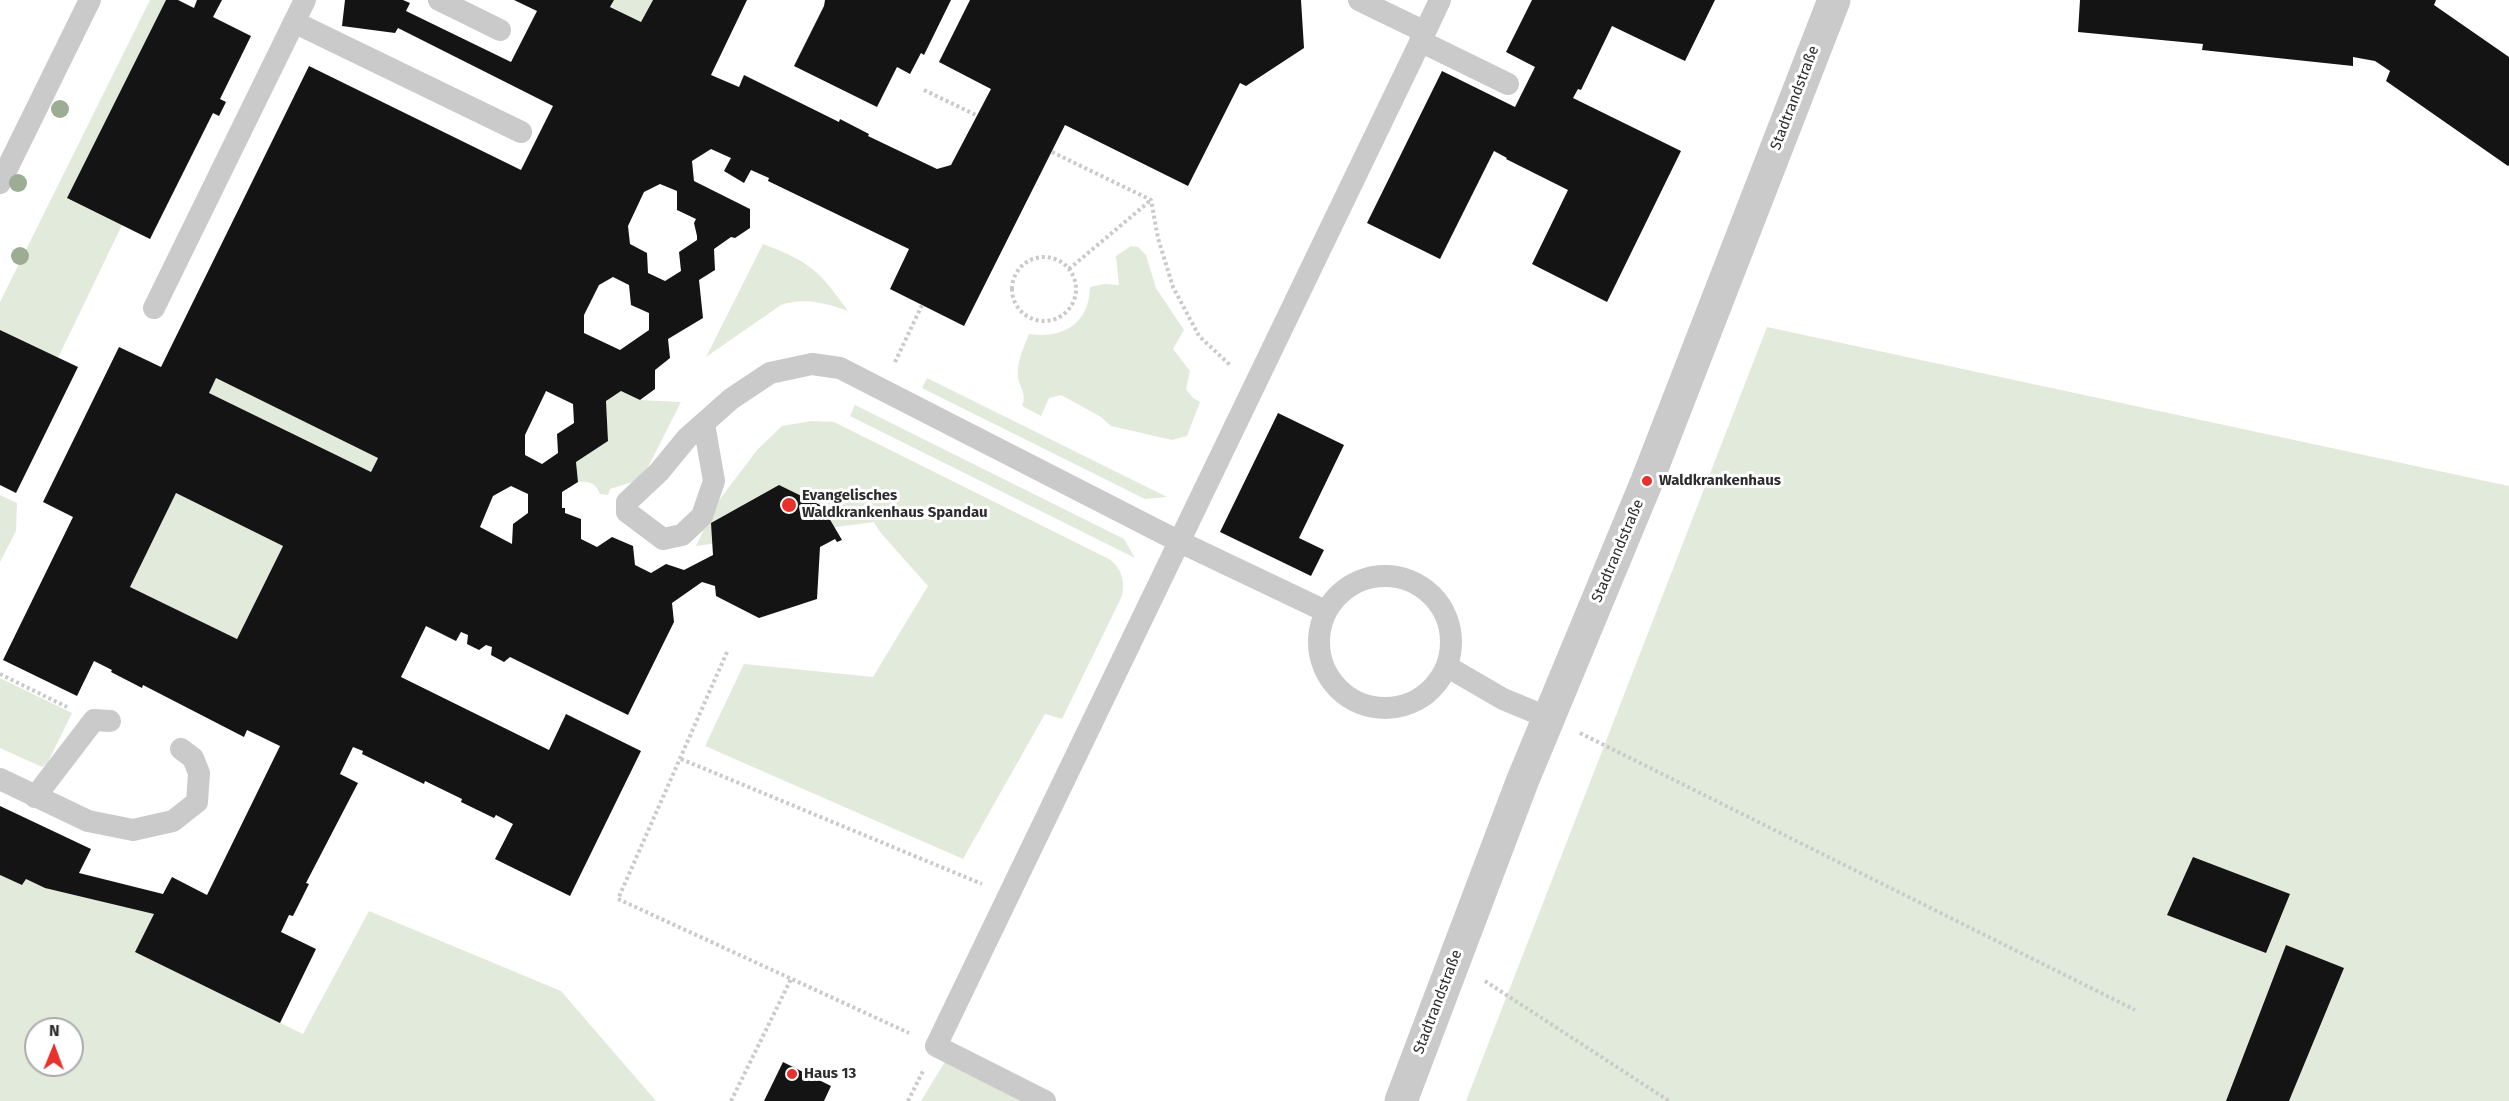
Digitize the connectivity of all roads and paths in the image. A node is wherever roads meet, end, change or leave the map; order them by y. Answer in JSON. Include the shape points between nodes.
{"nodes":[{"id":1,"x":90,"y":0,"type":"edge"},
{"id":2,"x":439,"y":0,"type":"edge"},
{"id":3,"x":1359,"y":0,"type":"edge"},
{"id":4,"x":1440,"y":0,"type":"edge"},
{"id":5,"x":1834,"y":0,"type":"edge"},
{"id":6,"x":297,"y":7,"type":"edge"},
{"id":7,"x":501,"y":30,"type":"dead end"},
{"id":8,"x":1422,"y":36,"type":"junction"},
{"id":9,"x":1508,"y":84,"type":"dead end"},
{"id":10,"x":924,"y":90,"type":"dead end"},
{"id":11,"x":976,"y":115,"type":"dead end"},
{"id":12,"x":521,"y":132,"type":"dead end"},
{"id":13,"x":1052,"y":152,"type":"dead end"},
{"id":14,"x":0,"y":183,"type":"edge"},
{"id":15,"x":1151,"y":200,"type":"junction"},
{"id":16,"x":1069,"y":269,"type":"junction"},
{"id":17,"x":922,"y":306,"type":"dead end"},
{"id":18,"x":154,"y":308,"type":"dead end"},
{"id":19,"x":1253,"y":386,"type":"junction"},
{"id":20,"x":882,"y":390,"type":"junction"},
{"id":21,"x":704,"y":424,"type":"junction"},
{"id":22,"x":1178,"y":542,"type":"junction"},
{"id":23,"x":1325,"y":611,"type":"junction"},
{"id":24,"x":727,"y":652,"type":"dead end"},
{"id":25,"x":1448,"y":667,"type":"junction"},
{"id":26,"x":0,"y":674,"type":"edge"},
{"id":27,"x":1549,"y":718,"type":"junction"},
{"id":28,"x":102,"y":721,"type":"joint"},
{"id":29,"x":181,"y":749,"type":"dead end"},
{"id":30,"x":681,"y":759,"type":"junction"},
{"id":31,"x":0,"y":779,"type":"edge"},
{"id":32,"x":35,"y":797,"type":"junction"},
{"id":33,"x":1008,"y":894,"type":"junction"},
{"id":34,"x":1454,"y":961,"type":"junction"},
{"id":35,"x":791,"y":979,"type":"junction"},
{"id":36,"x":2135,"y":1010,"type":"dead end"},
{"id":37,"x":936,"y":1046,"type":"junction"},
{"id":38,"x":731,"y":1101,"type":"edge"},
{"id":39,"x":908,"y":1101,"type":"edge"},
{"id":40,"x":1045,"y":1101,"type":"edge"},
{"id":41,"x":1401,"y":1101,"type":"edge"},
{"id":42,"x":1669,"y":1101,"type":"edge"}],
"edges":[{"from":1,"to":14,"type":"lane"},
{"from":2,"to":7,"type":"lane"},
{"from":3,"to":8,"type":"lane"},
{"from":4,"to":8,"type":"lane"},
{"from":5,"to":27,"type":"street","name":"Stadtrandstraße","via":[[1647,481]]},
{"from":6,"to":12,"type":"lane"},
{"from":6,"to":18,"type":"lane"},
{"from":8,"to":9,"type":"lane"},
{"from":8,"to":19,"type":"lane"},
{"from":10,"to":11,"type":"path"},
{"from":13,"to":15,"type":"path"},
{"from":15,"to":16,"type":"path"},
{"from":15,"to":19,"type":"path","via":[[1173,287],[1199,336]]},
{"from":16,"to":16,"type":"path","via":[[1054,258],[1041,256],[1029,260],[1013,279],[1011,292],[1015,304],[1034,320],[1059,318],[1075,299],[1077,286]]},
{"from":17,"to":20,"type":"path"},
{"from":19,"to":22,"type":"lane"},
{"from":20,"to":21,"type":"lane","via":[[840,368],[812,364],[770,373],[731,399]]},
{"from":20,"to":22,"type":"lane"},
{"from":21,"to":21,"type":"lane","via":[[627,502],[627,512],[663,539],[682,535],[702,516],[714,481]]},
{"from":22,"to":23,"type":"lane"},
{"from":22,"to":33,"type":"lane"},
{"from":23,"to":25,"type":"lane","via":[[1338,593],[1356,581],[1377,575],[1398,576],[1419,584],[1447,616],[1452,637]]},
{"from":23,"to":25,"type":"lane","via":[[1318,632],[1319,655],[1327,675],[1341,693],[1361,704],[1383,709],[1405,705],[1425,694]]},
{"from":24,"to":30,"type":"path"},
{"from":25,"to":27,"type":"lane","via":[[1503,699]]},
{"from":26,"to":28,"type":"path"},
{"from":27,"to":34,"type":"street","name":"Stadtrandstraße"},
{"from":27,"to":36,"type":"path"},
{"from":28,"to":32,"type":"lane"},
{"from":29,"to":32,"type":"lane","via":[[194,758],[199,773],[196,802],[173,821],[133,830],[88,820]]},
{"from":30,"to":33,"type":"path"},
{"from":30,"to":35,"type":"path","via":[[618,899]]},
{"from":31,"to":32,"type":"lane"},
{"from":33,"to":37,"type":"lane"},
{"from":34,"to":41,"type":"street","name":"Stadtrandstraße"},
{"from":34,"to":42,"type":"path"},
{"from":35,"to":37,"type":"path"},
{"from":35,"to":38,"type":"path"},
{"from":37,"to":39,"type":"path"},
{"from":37,"to":40,"type":"lane"}]}
